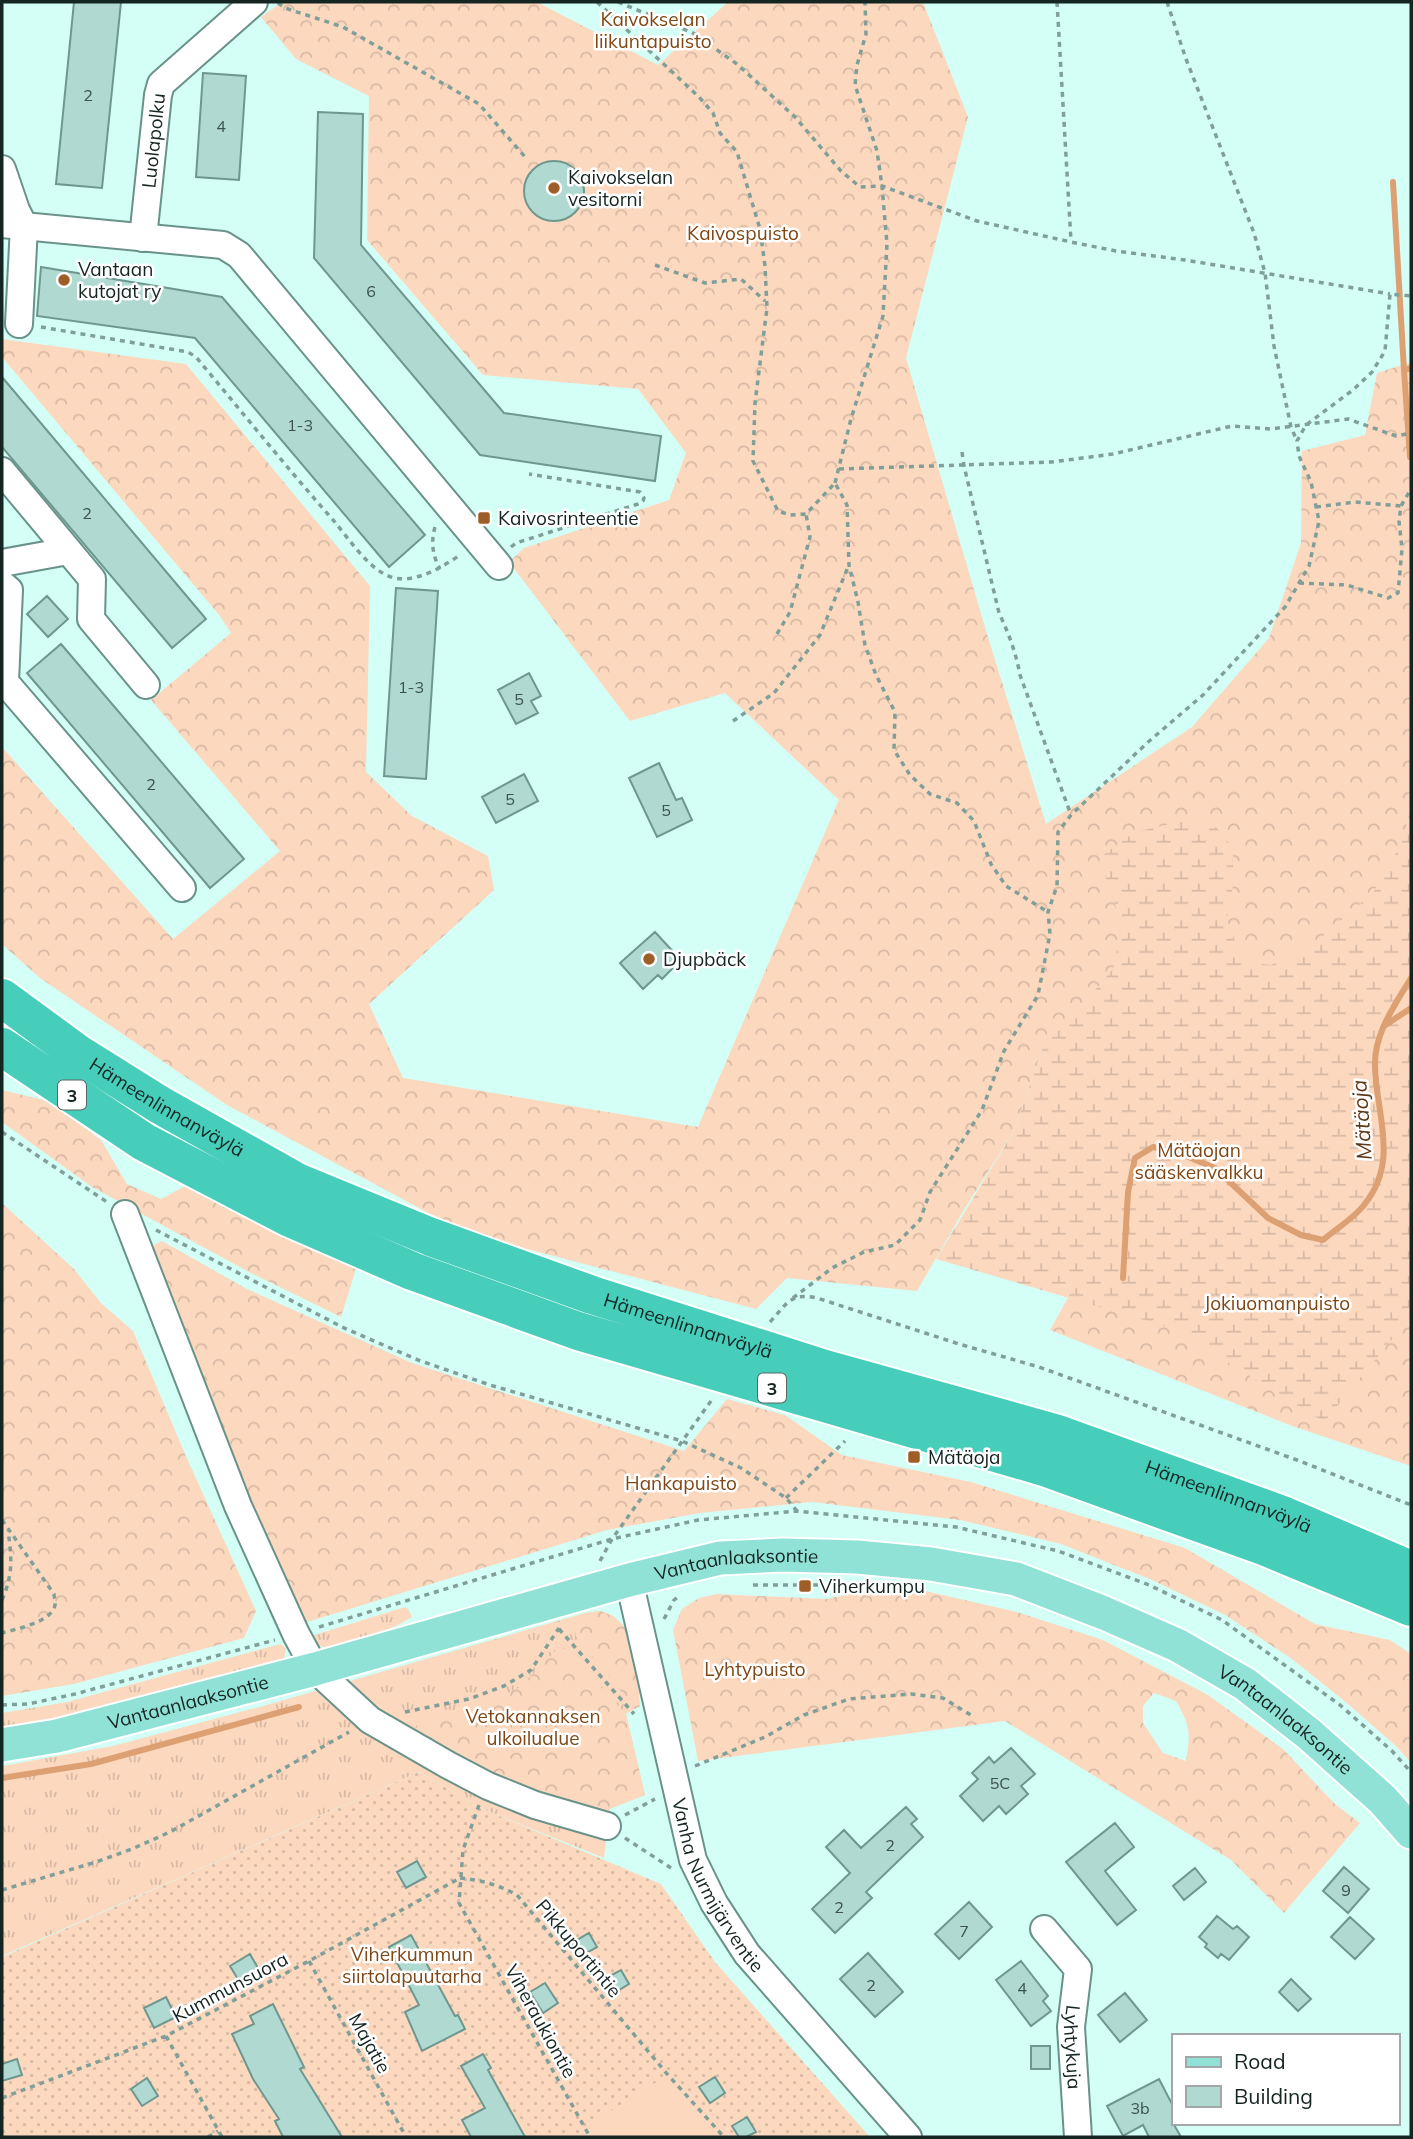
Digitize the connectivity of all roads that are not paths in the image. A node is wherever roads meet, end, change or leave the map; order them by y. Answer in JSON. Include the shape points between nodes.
{"nodes":[{"id":1,"x":258,"y":2,"type":"edge"},
{"id":2,"x":2,"y":169,"type":"edge"},
{"id":3,"x":13,"y":225,"type":"edge"},
{"id":4,"x":143,"y":238,"type":"junction"},
{"id":5,"x":19,"y":324,"type":"road end"},
{"id":6,"x":2,"y":471,"type":"edge"},
{"id":7,"x":68,"y":551,"type":"junction"},
{"id":8,"x":504,"y":557,"type":"road end"},
{"id":9,"x":2,"y":563,"type":"edge"},
{"id":10,"x":5,"y":587,"type":"edge"},
{"id":11,"x":146,"y":685,"type":"dead end"},
{"id":12,"x":182,"y":888,"type":"dead end"},
{"id":13,"x":2,"y":998,"type":"edge"},
{"id":14,"x":2,"y":1047,"type":"edge"},
{"id":15,"x":125,"y":1214,"type":"road end"},
{"id":16,"x":1411,"y":1570,"type":"edge"},
{"id":17,"x":629,"y":1580,"type":"junction"},
{"id":18,"x":1411,"y":1607,"type":"edge"},
{"id":19,"x":315,"y":1669,"type":"junction"},
{"id":20,"x":2,"y":1745,"type":"edge"},
{"id":21,"x":607,"y":1826,"type":"road end"},
{"id":22,"x":1411,"y":1832,"type":"edge"},
{"id":23,"x":1044,"y":1929,"type":"dead end"},
{"id":24,"x":908,"y":2137,"type":"edge"},
{"id":25,"x":1078,"y":2137,"type":"edge"}],
"edges":[{"from":1,"to":4,"type":"street","name":"Luolapolku","via":[[162,84]]},
{"from":2,"to":3,"type":"street","via":[[16,210]]},
{"from":3,"to":4,"type":"street"},
{"from":3,"to":5,"type":"street"},
{"from":4,"to":8,"type":"street","via":[[223,245],[239,255],[480,542]]},
{"from":6,"to":7,"type":"street"},
{"from":7,"to":9,"type":"street"},
{"from":7,"to":11,"type":"street","via":[[92,579],[91,619]]},
{"from":10,"to":12,"type":"street","via":[[5,682]]},
{"from":13,"to":16,"type":"highway","name":"Hämeenlinnanväylä","number":"3","via":[[136,1090],[297,1182],[431,1237],[825,1369],[1058,1434],[1280,1514]]},
{"from":14,"to":18,"type":"highway","name":"Hämeenlinnanväylä","number":"3","via":[[144,1142],[288,1217],[412,1270],[578,1331],[1044,1467],[1266,1547]]},
{"from":15,"to":19,"type":"street","via":[[238,1506]]},
{"from":17,"to":19,"type":"main road","name":"Vantaanlaaksontie"},
{"from":17,"to":22,"type":"main road","name":"Vantaanlaaksontie","via":[[720,1558],[783,1555],[931,1564],[1016,1579],[1177,1645],[1245,1684],[1309,1734],[1383,1800]]},
{"from":17,"to":24,"type":"street","name":"Vanha Nurmijärventie","via":[[693,1860],[706,1888],[747,1954]]},
{"from":19,"to":20,"type":"main road","name":"Vantaanlaaksontie","via":[[57,1736]]},
{"from":19,"to":21,"type":"street","via":[[370,1720],[488,1786]]},
{"from":23,"to":25,"type":"street","name":"Lyhtykuja","via":[[1078,1969],[1071,2028]]}]}
